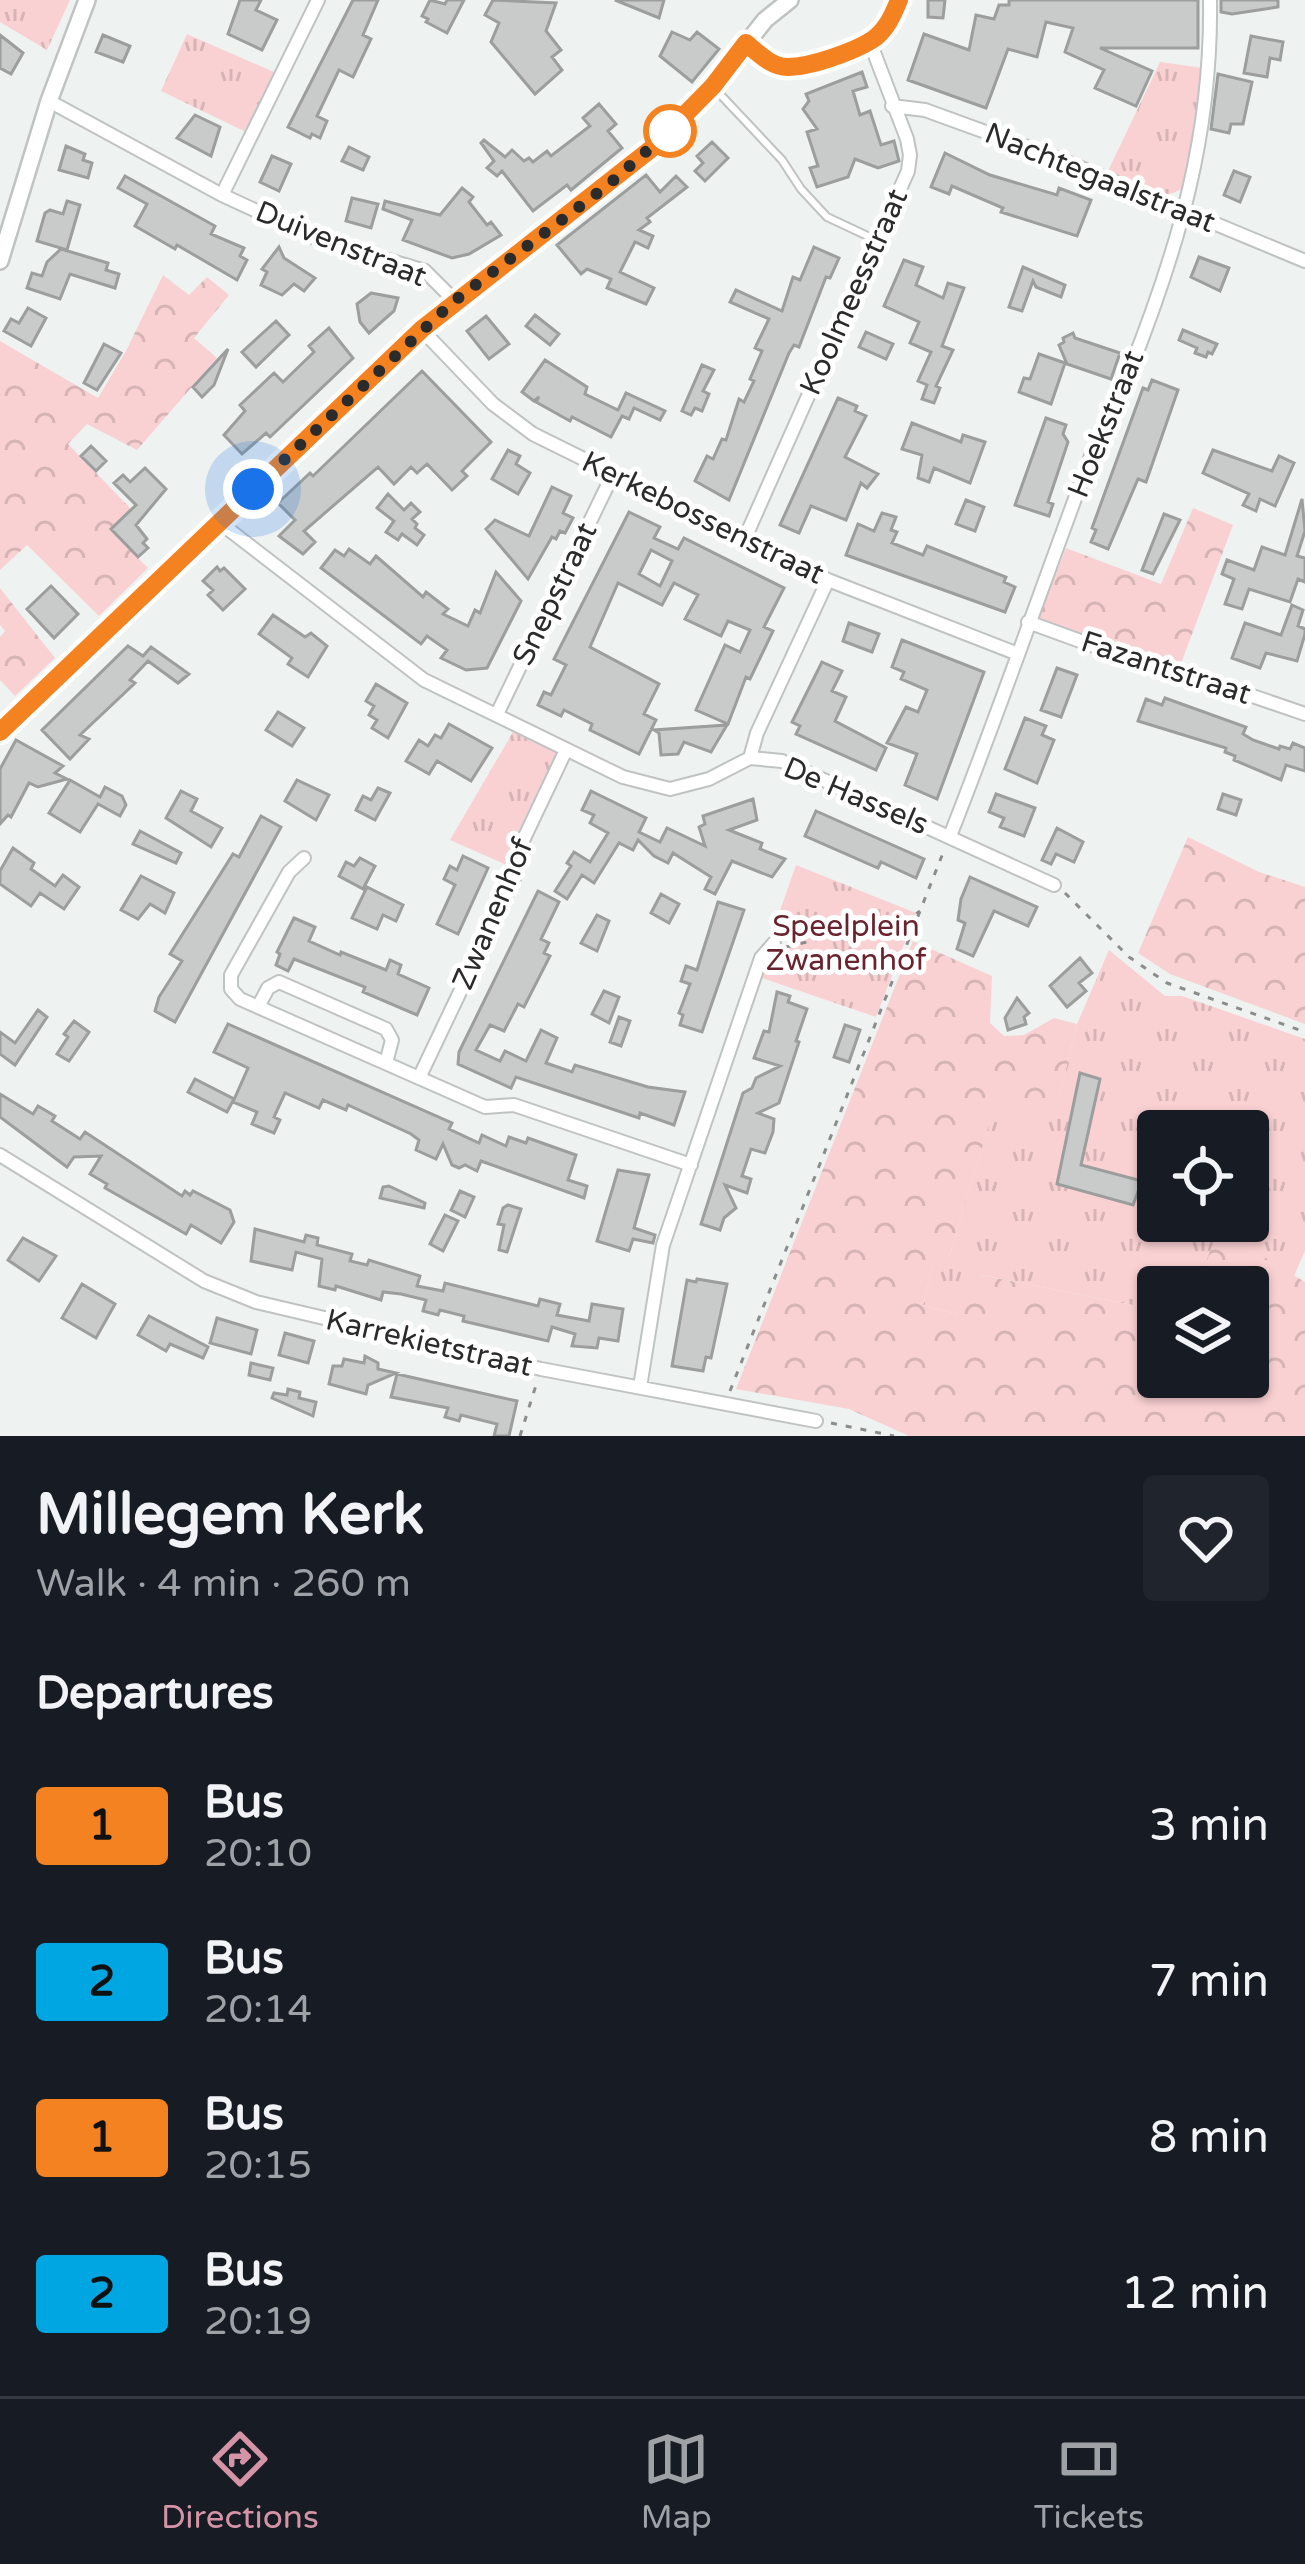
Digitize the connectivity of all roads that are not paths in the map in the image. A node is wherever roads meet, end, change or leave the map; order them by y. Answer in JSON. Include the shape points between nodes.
{"nodes":[{"id":1,"x":87,"y":0,"type":"edge"},
{"id":2,"x":318,"y":0,"type":"edge"},
{"id":3,"x":899,"y":0,"type":"edge"},
{"id":4,"x":1210,"y":0,"type":"edge"},
{"id":5,"x":782,"y":2,"type":"edge"},
{"id":6,"x":870,"y":42,"type":"junction"},
{"id":7,"x":746,"y":43,"type":"junction"},
{"id":8,"x":713,"y":86,"type":"junction"},
{"id":9,"x":49,"y":101,"type":"junction"},
{"id":10,"x":892,"y":106,"type":"junction"},
{"id":11,"x":222,"y":195,"type":"junction"},
{"id":12,"x":1186,"y":212,"type":"junction"},
{"id":13,"x":6,"y":224,"type":"edge"},
{"id":14,"x":878,"y":240,"type":"junction"},
{"id":15,"x":0,"y":261,"type":"edge"},
{"id":16,"x":1305,"y":262,"type":"edge"},
{"id":17,"x":454,"y":301,"type":"junction"},
{"id":18,"x":422,"y":329,"type":"junction"},
{"id":19,"x":613,"y":474,"type":"junction"},
{"id":20,"x":219,"y":522,"type":"junction"},
{"id":21,"x":745,"y":538,"type":"junction"},
{"id":22,"x":828,"y":580,"type":"junction"},
{"id":23,"x":1028,"y":622,"type":"junction"},
{"id":24,"x":1018,"y":654,"type":"junction"},
{"id":25,"x":1305,"y":713,"type":"edge"},
{"id":26,"x":497,"y":714,"type":"junction"},
{"id":27,"x":0,"y":732,"type":"edge"},
{"id":28,"x":566,"y":750,"type":"junction"},
{"id":29,"x":750,"y":758,"type":"junction"},
{"id":30,"x":950,"y":836,"type":"junction"},
{"id":31,"x":304,"y":857,"type":"dead end"},
{"id":32,"x":1054,"y":886,"type":"road end"},
{"id":33,"x":774,"y":943,"type":"road end"},
{"id":34,"x":258,"y":1007,"type":"junction"},
{"id":35,"x":386,"y":1063,"type":"junction"},
{"id":36,"x":419,"y":1078,"type":"junction"},
{"id":37,"x":0,"y":1155,"type":"edge"},
{"id":38,"x":691,"y":1165,"type":"junction"},
{"id":39,"x":640,"y":1387,"type":"junction"},
{"id":40,"x":815,"y":1420,"type":"road end"}],
"edges":[{"from":1,"to":9,"type":"street"},
{"from":2,"to":11,"type":"street","name":"Duivenstraat"},
{"from":3,"to":6,"type":"street"},
{"from":4,"to":12,"type":"street","name":"Hoekstraat","via":[[1208,94]]},
{"from":5,"to":7,"type":"street"},
{"from":6,"to":7,"type":"street","via":[[788,68]]},
{"from":6,"to":10,"type":"street","name":"Koolmeesstraat"},
{"from":7,"to":8,"type":"street"},
{"from":8,"to":14,"type":"lane","via":[[827,217]]},
{"from":8,"to":17,"type":"street","via":[[651,149]]},
{"from":9,"to":11,"type":"street","name":"Duivenstraat"},
{"from":9,"to":13,"type":"street"},
{"from":10,"to":12,"type":"street","name":"Nachtegaalstraat","via":[[925,110]]},
{"from":10,"to":14,"type":"street","name":"Koolmeesstraat","via":[[910,155]]},
{"from":11,"to":17,"type":"street","name":"Duivenstraat","via":[[315,238],[425,271]]},
{"from":12,"to":16,"type":"street","name":"Nachtegaalstraat"},
{"from":12,"to":23,"type":"street","name":"Hoekstraat"},
{"from":13,"to":15,"type":"street"},
{"from":14,"to":21,"type":"street","name":"Koolmeesstraat"},
{"from":17,"to":18,"type":"street"},
{"from":18,"to":19,"type":"street","name":"Kerkebossenstraat","via":[[509,418]]},
{"from":18,"to":20,"type":"street"},
{"from":19,"to":21,"type":"street","name":"Kerkebossenstraat"},
{"from":19,"to":26,"type":"street","name":"Snepstraat"},
{"from":20,"to":26,"type":"street","name":"De Hassels","via":[[424,680]]},
{"from":20,"to":27,"type":"street"},
{"from":21,"to":22,"type":"street","name":"Kerkebossenstraat"},
{"from":22,"to":24,"type":"street","name":"Kerkebossenstraat"},
{"from":22,"to":29,"type":"street"},
{"from":23,"to":24,"type":"street","name":"Hoekstraat"},
{"from":23,"to":25,"type":"street","name":"Fazantstraat"},
{"from":24,"to":30,"type":"street","name":"Hoekstraat"},
{"from":26,"to":28,"type":"street","name":"De Hassels"},
{"from":28,"to":29,"type":"street","name":"De Hassels","via":[[670,789]]},
{"from":28,"to":36,"type":"street","name":"Zwanenhof"},
{"from":29,"to":30,"type":"street","name":"De Hassels","via":[[782,761]]},
{"from":30,"to":32,"type":"street","name":"De Hassels"},
{"from":31,"to":34,"type":"street","via":[[231,975],[231,989]]},
{"from":33,"to":38,"type":"street","via":[[761,958]]},
{"from":34,"to":35,"type":"street"},
{"from":34,"to":35,"type":"street","via":[[274,982],[322,1001],[392,1034]]},
{"from":35,"to":36,"type":"street"},
{"from":36,"to":38,"type":"street","via":[[485,1107],[514,1105]]},
{"from":37,"to":39,"type":"street","name":"Karrekietstraat","via":[[203,1281],[256,1302]]},
{"from":38,"to":39,"type":"street","via":[[663,1245]]},
{"from":39,"to":40,"type":"street","name":"Karrekietstraat"}]}
